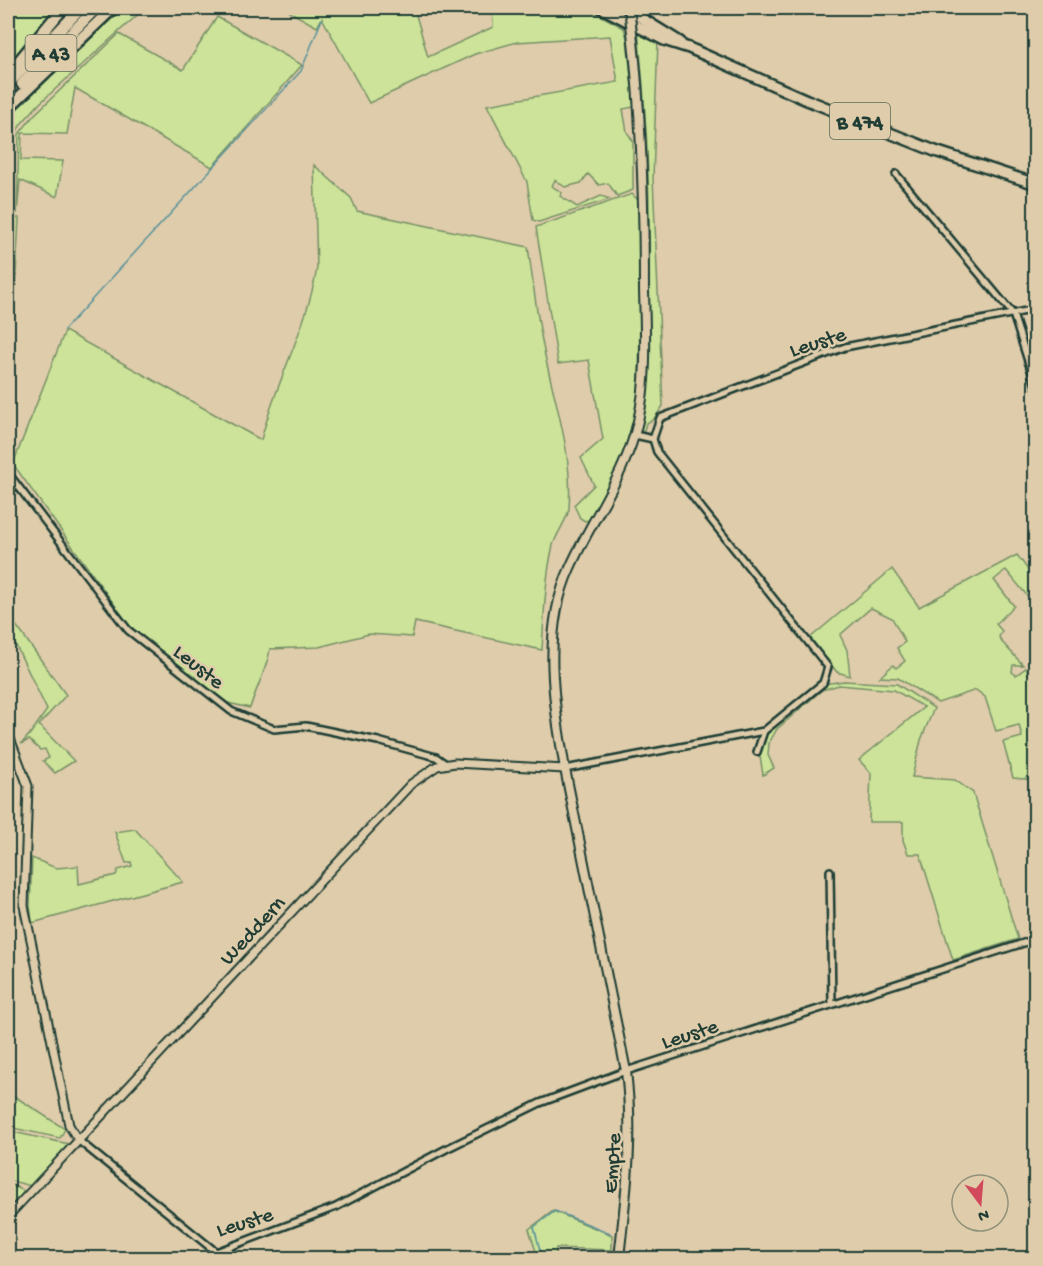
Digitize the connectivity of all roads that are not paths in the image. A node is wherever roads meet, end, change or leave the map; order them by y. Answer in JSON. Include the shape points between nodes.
{"nodes":[{"id":1,"x":63,"y":8,"type":"edge"},
{"id":2,"x":81,"y":8,"type":"edge"},
{"id":3,"x":96,"y":8,"type":"edge"},
{"id":4,"x":115,"y":8,"type":"edge"},
{"id":5,"x":602,"y":8,"type":"edge"},
{"id":6,"x":627,"y":8,"type":"edge"},
{"id":7,"x":689,"y":48,"type":"junction"},
{"id":8,"x":8,"y":74,"type":"edge"},
{"id":9,"x":8,"y":84,"type":"edge"},
{"id":10,"x":8,"y":100,"type":"edge"},
{"id":11,"x":8,"y":108,"type":"edge"},
{"id":12,"x":896,"y":174,"type":"dead end"},
{"id":13,"x":1035,"y":184,"type":"edge"},
{"id":14,"x":8,"y":253,"type":"edge"},
{"id":15,"x":8,"y":307,"type":"edge"},
{"id":16,"x":1035,"y":309,"type":"edge"},
{"id":17,"x":1013,"y":314,"type":"junction"},
{"id":18,"x":1035,"y":386,"type":"edge"},
{"id":19,"x":635,"y":435,"type":"junction"},
{"id":20,"x":652,"y":439,"type":"junction"},
{"id":21,"x":8,"y":472,"type":"edge"},
{"id":22,"x":764,"y":731,"type":"junction"},
{"id":23,"x":8,"y":733,"type":"edge"},
{"id":24,"x":746,"y":736,"type":"junction"},
{"id":25,"x":446,"y":764,"type":"junction"},
{"id":26,"x":565,"y":769,"type":"junction"},
{"id":27,"x":830,"y":871,"type":"dead end"},
{"id":28,"x":1035,"y":939,"type":"edge"},
{"id":29,"x":832,"y":1004,"type":"junction"},
{"id":30,"x":626,"y":1071,"type":"junction"},
{"id":31,"x":78,"y":1140,"type":"junction"},
{"id":32,"x":8,"y":1216,"type":"edge"},
{"id":33,"x":216,"y":1252,"type":"junction"},
{"id":34,"x":212,"y":1258,"type":"edge"},
{"id":35,"x":219,"y":1258,"type":"edge"},
{"id":36,"x":619,"y":1258,"type":"edge"}],
"edges":[{"from":1,"to":8,"type":"highway"},
{"from":2,"to":9,"type":"highway","number":"A 43"},
{"from":3,"to":10,"type":"highway","number":"A 43"},
{"from":4,"to":11,"type":"highway"},
{"from":5,"to":7,"type":"highway","number":"B 474","via":[[664,40]]},
{"from":6,"to":7,"type":"highway","number":"B 474"},
{"from":6,"to":19,"type":"main road","name":"Empte","bridge":true,"via":[[643,160],[643,393]]},
{"from":7,"to":13,"type":"highway","number":"B 474","via":[[935,151]]},
{"from":12,"to":17,"type":"street"},
{"from":14,"to":15,"type":"street"},
{"from":16,"to":17,"type":"street","name":"Leuste"},
{"from":17,"to":18,"type":"street"},
{"from":17,"to":20,"type":"street","name":"Leuste","via":[[824,354],[664,416]]},
{"from":19,"to":20,"type":"street"},
{"from":19,"to":26,"type":"main road","name":"Empte","via":[[623,470],[568,571],[554,625],[552,682]]},
{"from":20,"to":22,"type":"street","via":[[657,452],[828,667],[823,683]]},
{"from":21,"to":25,"type":"street","name":"Leuste","via":[[128,630],[231,711],[274,729],[306,726],[378,741],[436,757]]},
{"from":22,"to":24,"type":"street"},
{"from":22,"to":24,"type":"street","via":[[757,750]]},
{"from":23,"to":31,"type":"street","name":"Leuste","via":[[28,786],[24,906],[69,1125]]},
{"from":24,"to":26,"type":"street"},
{"from":25,"to":26,"type":"street","name":"Weddern"},
{"from":25,"to":31,"type":"street","name":"Weddern","via":[[411,784]]},
{"from":26,"to":30,"type":"main road","name":"Empte"},
{"from":27,"to":29,"type":"street"},
{"from":28,"to":29,"type":"street","name":"Leuste"},
{"from":29,"to":30,"type":"street","name":"Leuste"},
{"from":30,"to":33,"type":"street","name":"Leuste","via":[[540,1103],[336,1207]]},
{"from":30,"to":36,"type":"main road","name":"Empte","via":[[631,1146]]},
{"from":31,"to":32,"type":"street","name":"Weddern"},
{"from":31,"to":33,"type":"street","name":"Leuste"},
{"from":33,"to":34,"type":"street"},
{"from":33,"to":35,"type":"street"}]}
